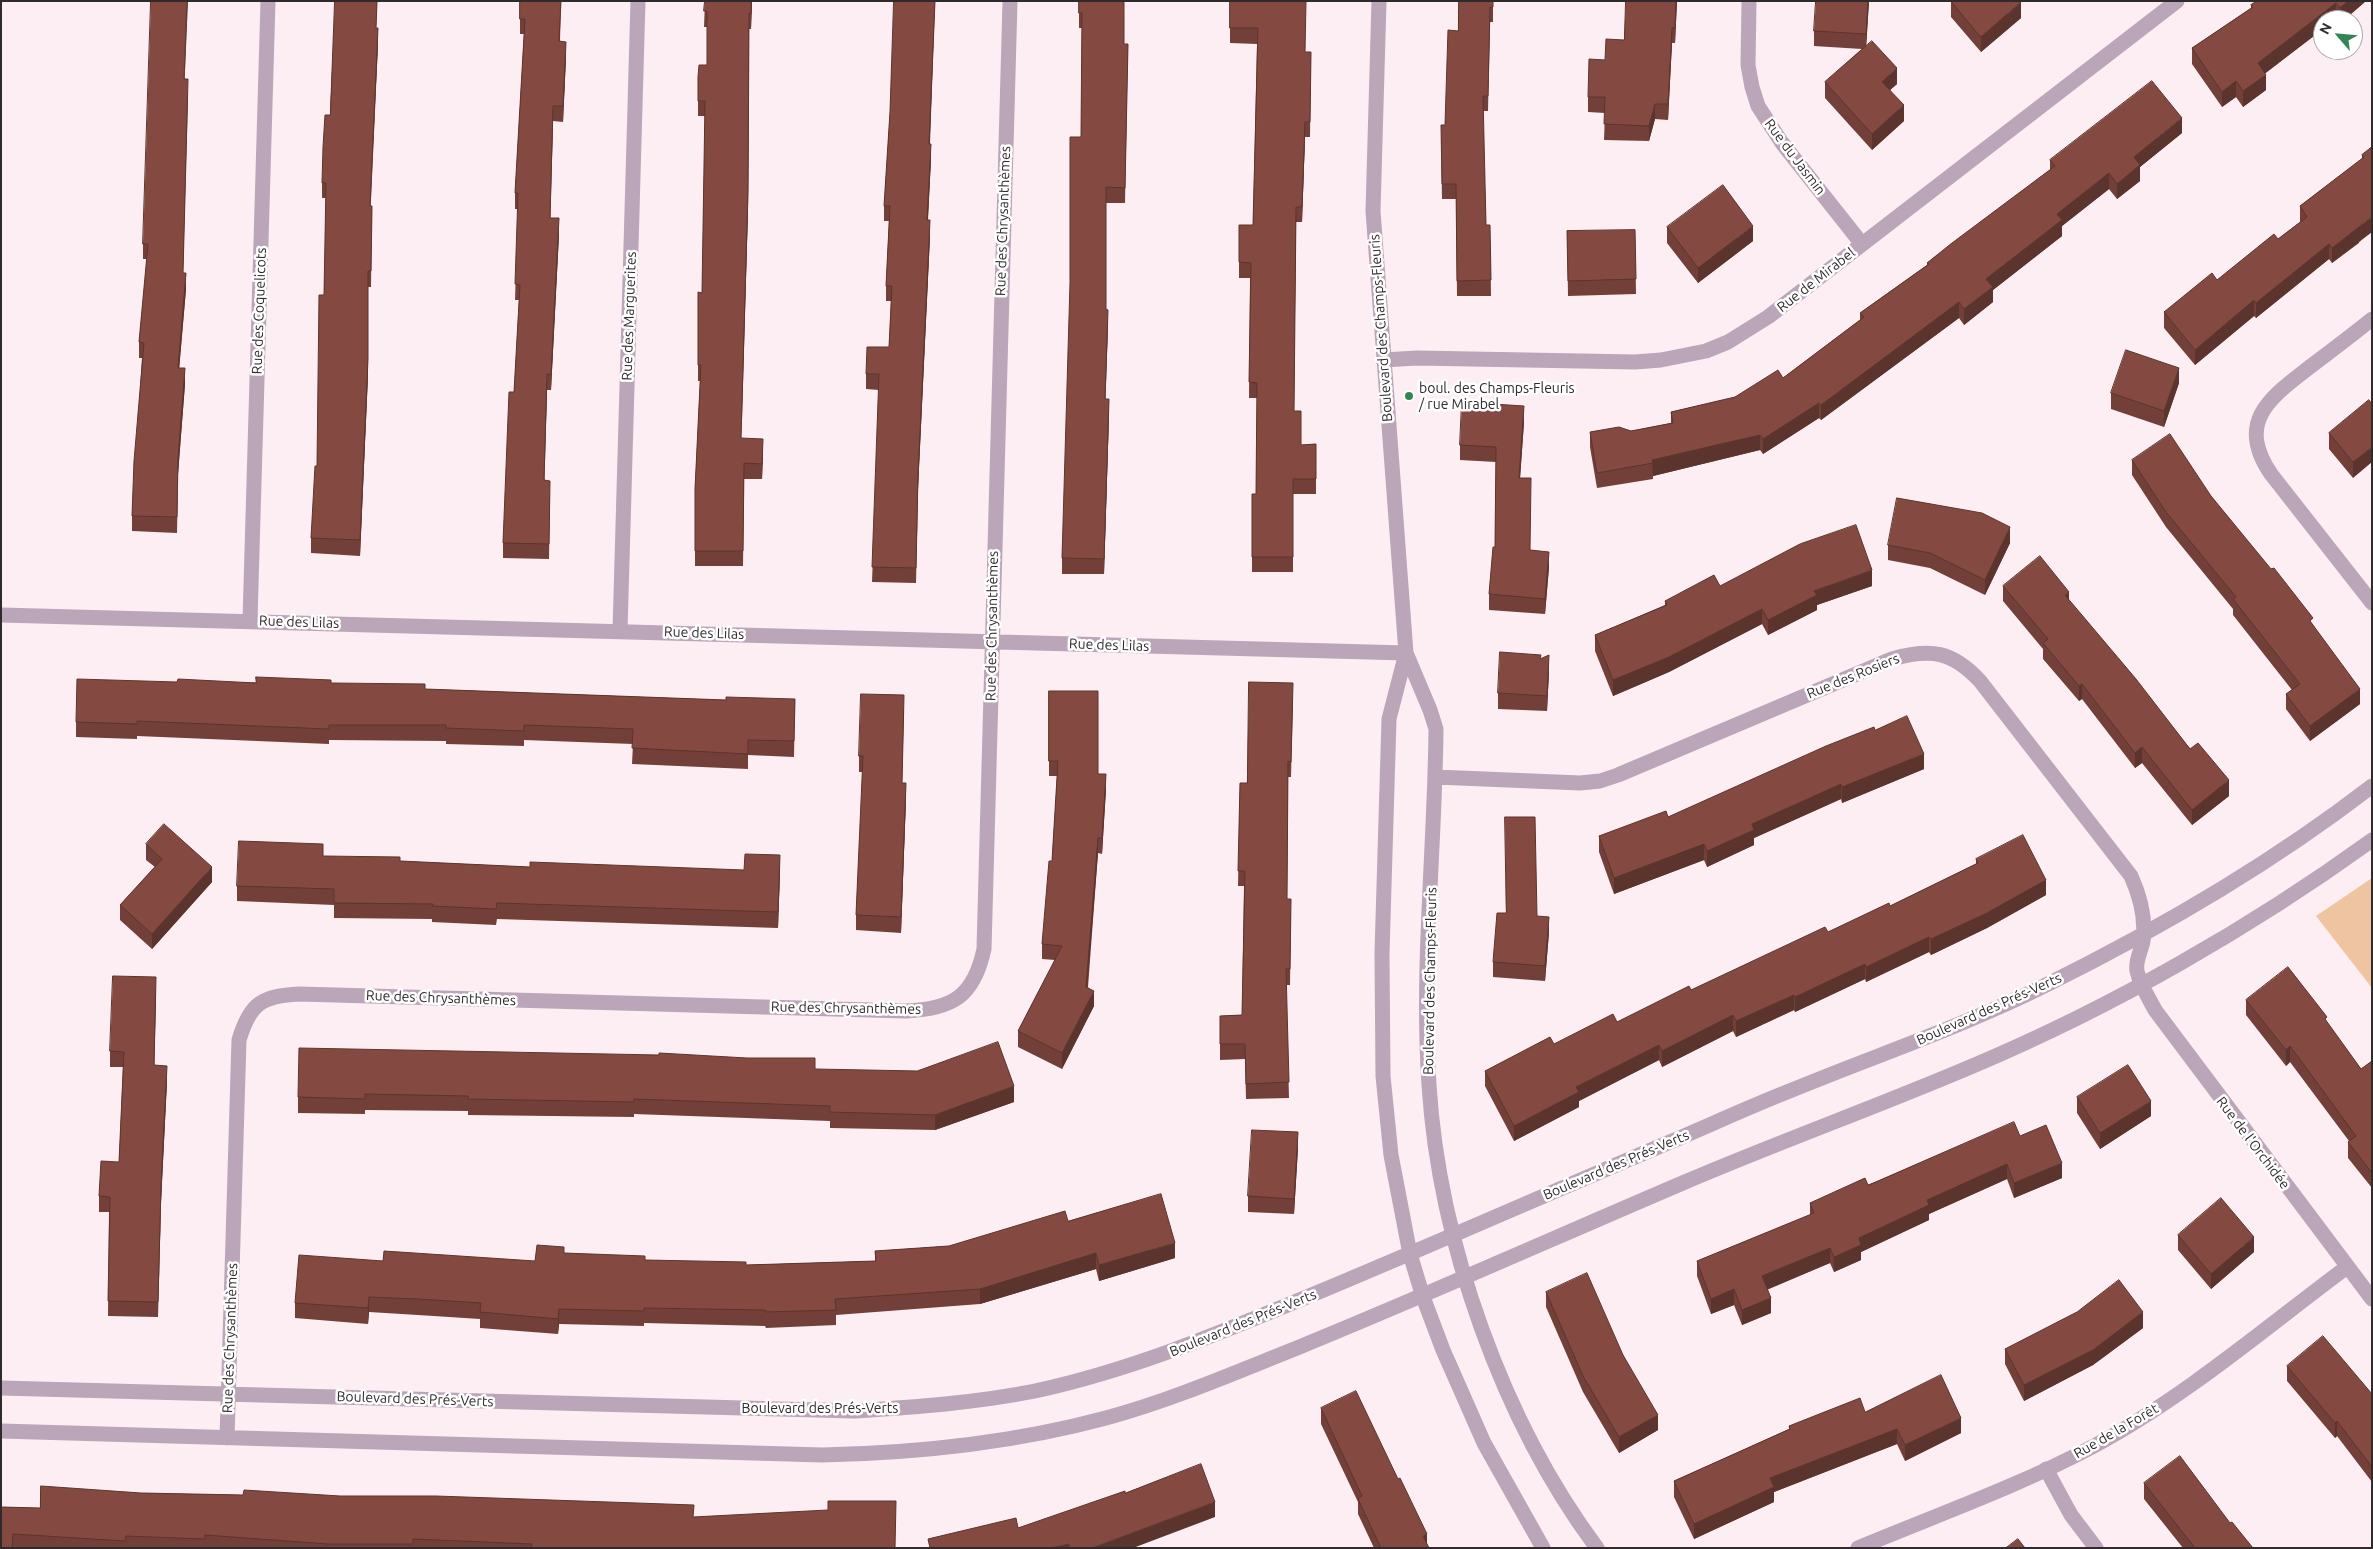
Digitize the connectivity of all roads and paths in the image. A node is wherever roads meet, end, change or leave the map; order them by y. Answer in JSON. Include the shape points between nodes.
{"nodes":[{"id":1,"x":268,"y":1,"type":"edge"},
{"id":2,"x":638,"y":1,"type":"edge"},
{"id":3,"x":1010,"y":1,"type":"edge"},
{"id":4,"x":1379,"y":1,"type":"edge"},
{"id":5,"x":1749,"y":1,"type":"edge"},
{"id":6,"x":2177,"y":1,"type":"edge"},
{"id":7,"x":1862,"y":244,"type":"junction"},
{"id":8,"x":2372,"y":319,"type":"edge"},
{"id":9,"x":1383,"y":360,"type":"junction"},
{"id":10,"x":2372,"y":603,"type":"edge"},
{"id":11,"x":1,"y":615,"type":"edge"},
{"id":12,"x":250,"y":620,"type":"junction"},
{"id":13,"x":620,"y":631,"type":"junction"},
{"id":14,"x":991,"y":641,"type":"junction"},
{"id":15,"x":1406,"y":653,"type":"junction"},
{"id":16,"x":1436,"y":777,"type":"junction"},
{"id":17,"x":2372,"y":786,"type":"edge"},
{"id":18,"x":2372,"y":840,"type":"edge"},
{"id":19,"x":2144,"y":933,"type":"junction"},
{"id":20,"x":2141,"y":984,"type":"junction"},
{"id":21,"x":1454,"y":1235,"type":"junction"},
{"id":22,"x":1410,"y":1254,"type":"junction"},
{"id":23,"x":2347,"y":1267,"type":"junction"},
{"id":24,"x":1466,"y":1277,"type":"junction"},
{"id":25,"x":1423,"y":1297,"type":"junction"},
{"id":26,"x":2372,"y":1299,"type":"edge"},
{"id":27,"x":1,"y":1388,"type":"edge"},
{"id":28,"x":228,"y":1394,"type":"junction"},
{"id":29,"x":1,"y":1431,"type":"edge"},
{"id":30,"x":226,"y":1438,"type":"junction"},
{"id":31,"x":2046,"y":1469,"type":"junction"},
{"id":32,"x":1544,"y":1548,"type":"edge"},
{"id":33,"x":1597,"y":1548,"type":"edge"},
{"id":34,"x":1858,"y":1548,"type":"edge"},
{"id":35,"x":2096,"y":1548,"type":"edge"}],
"edges":[{"from":1,"to":12,"type":"street","name":"Rue des Coquelicots"},
{"from":2,"to":13,"type":"street","name":"Rue des Marguerites"},
{"from":3,"to":14,"type":"street","name":"Rue des Chrysanthèmes"},
{"from":4,"to":9,"type":"street","name":"Boulevard des Champs-Fleuris","via":[[1373,203]]},
{"from":5,"to":7,"type":"street","name":"Rue du Jasmin","via":[[1748,65],[1758,106],[1782,143]]},
{"from":6,"to":7,"type":"street","name":"Rue de Mirabel"},
{"from":7,"to":9,"type":"street","name":"Rue de Mirabel","via":[[1748,330],[1720,345],[1684,357],[1635,362]]},
{"from":8,"to":10,"type":"street","via":[[2279,391],[2265,406],[2256,436],[2258,450],[2271,474]]},
{"from":9,"to":15,"type":"street","name":"Boulevard des Champs-Fleuris"},
{"from":11,"to":12,"type":"street","name":"Rue des Lilas"},
{"from":12,"to":13,"type":"street","name":"Rue des Lilas"},
{"from":13,"to":14,"type":"street","name":"Rue des Lilas"},
{"from":14,"to":15,"type":"street","name":"Rue des Lilas"},
{"from":14,"to":28,"type":"street","name":"Rue des Chrysanthèmes","via":[[984,950],[975,980],[948,1004],[906,1011],[299,994],[260,1001],[250,1012],[239,1040]]},
{"from":15,"to":16,"type":"street","name":"Boulevard des Champs-Fleuris","via":[[1436,729]]},
{"from":15,"to":22,"type":"street","name":"Boulevard des Champs-Fleuris","via":[[1389,719],[1381,996],[1386,1120]]},
{"from":16,"to":19,"type":"street","name":"Rue des Rosiers","via":[[1600,781],[1892,659],[1932,652],[1966,666],[1980,680],[2132,876],[2138,891]]},
{"from":16,"to":21,"type":"street","name":"Boulevard des Champs-Fleuris","via":[[1427,1046],[1433,1128]]},
{"from":17,"to":19,"type":"street","name":"Boulevard des Prés-Verts","via":[[2288,847]]},
{"from":18,"to":20,"type":"street","via":[[2277,904]]},
{"from":19,"to":20,"type":"street","name":"Rue des Rosiers","via":[[2137,959]]},
{"from":19,"to":21,"type":"street","name":"Boulevard des Prés-Verts","via":[[2046,985],[1964,1022],[1790,1090]]},
{"from":20,"to":23,"type":"street","name":"Rue de l'Orchidée","via":[[2169,1031]]},
{"from":20,"to":24,"type":"street","via":[[1977,1064],[1753,1153]]},
{"from":21,"to":22,"type":"street","name":"Boulevard des Prés-Verts"},
{"from":21,"to":24,"type":"street","name":"Boulevard des Champs-Fleuris"},
{"from":22,"to":25,"type":"street","name":"Boulevard des Champs-Fleuris"},
{"from":22,"to":28,"type":"street","name":"Boulevard des Prés-Verts","via":[[1146,1361],[1038,1390],[981,1400],[845,1411]]},
{"from":23,"to":26,"type":"street","name":"Rue de l'Orchidée"},
{"from":23,"to":31,"type":"street","name":"Rue de la Forêt","via":[[2181,1392],[2094,1446]]},
{"from":24,"to":25,"type":"street"},
{"from":24,"to":33,"type":"street","name":"Boulevard des Champs-Fleuris","via":[[1480,1325],[1514,1407],[1552,1479]]},
{"from":25,"to":30,"type":"street","via":[[1136,1409],[1032,1435],[952,1447],[822,1455]]},
{"from":25,"to":32,"type":"street","name":"Boulevard des Champs-Fleuris","via":[[1484,1443]]},
{"from":27,"to":28,"type":"street","name":"Boulevard des Prés-Verts"},
{"from":28,"to":30,"type":"street","name":"Rue des Chrysanthèmes"},
{"from":29,"to":30,"type":"street"},
{"from":31,"to":34,"type":"street","name":"Rue de la Forêt"},
{"from":31,"to":35,"type":"street","via":[[2071,1515]]}]}
